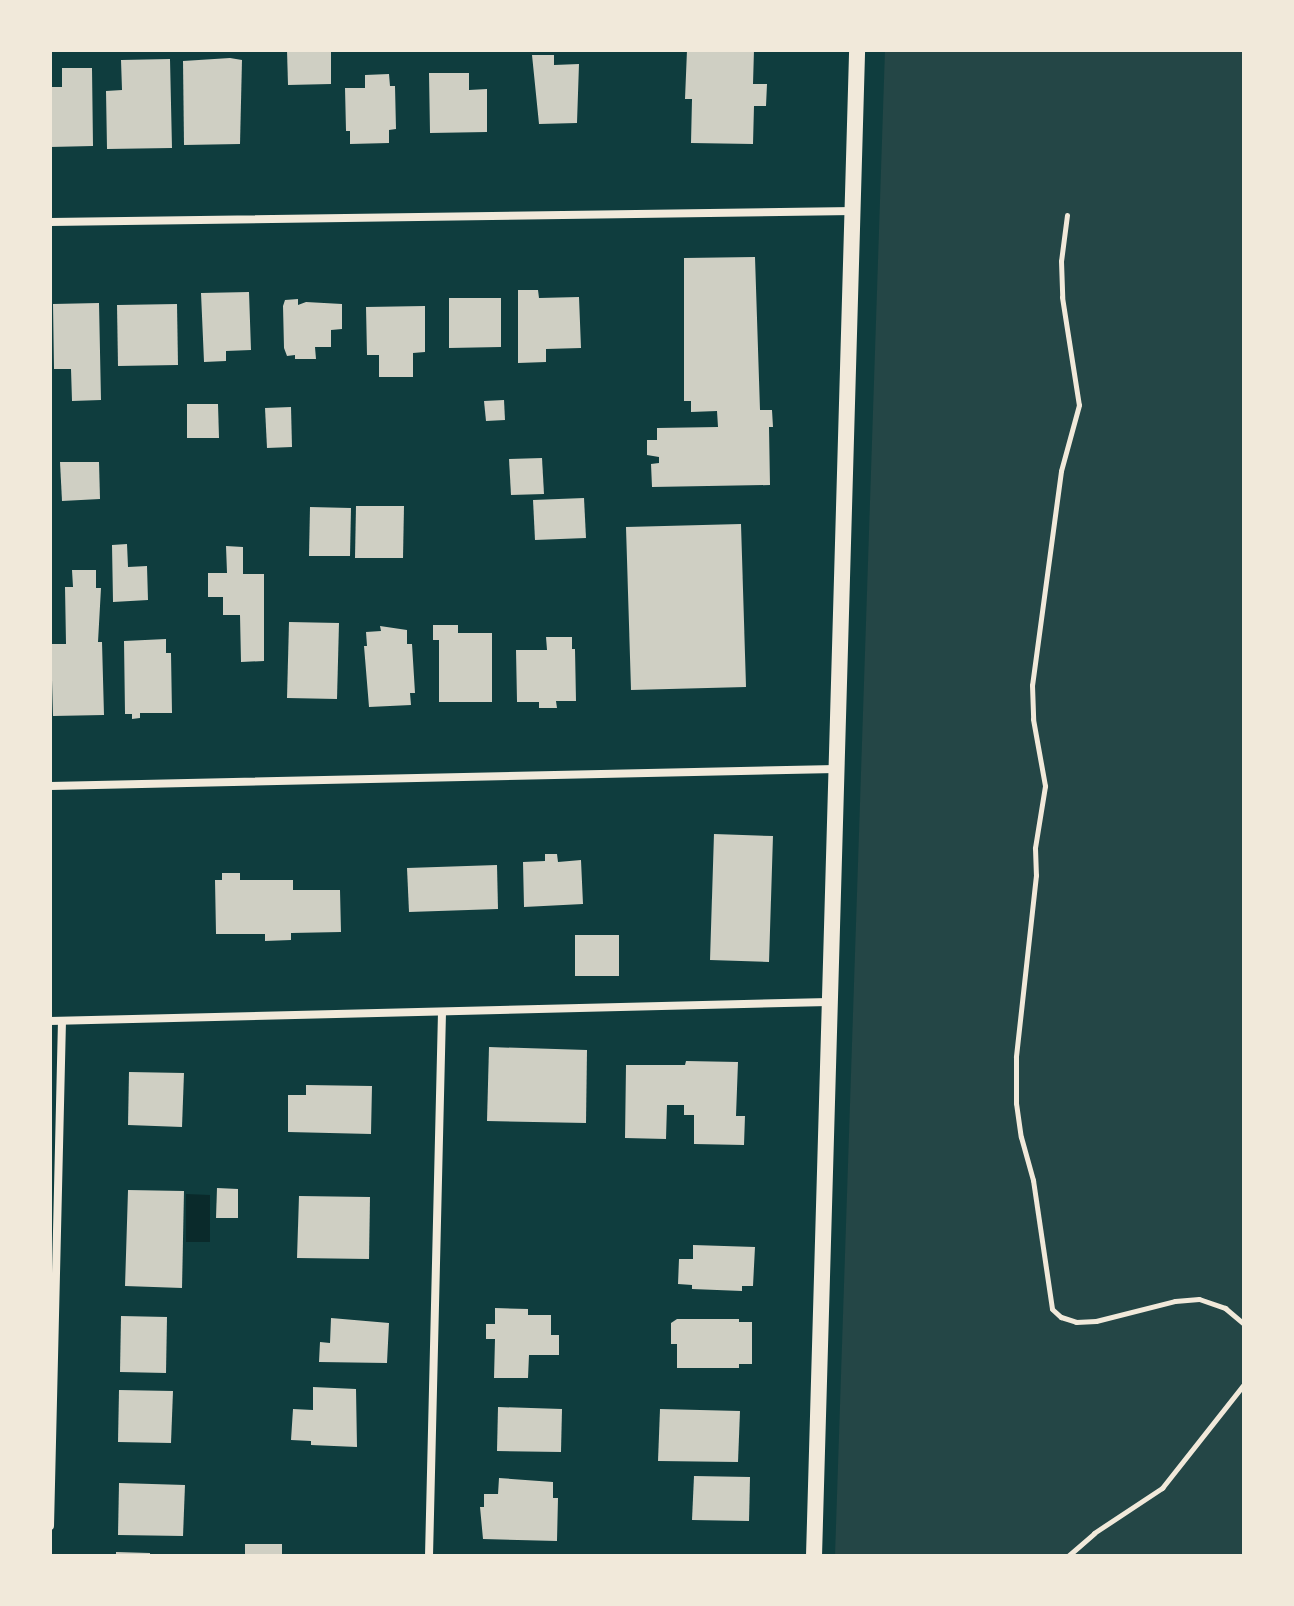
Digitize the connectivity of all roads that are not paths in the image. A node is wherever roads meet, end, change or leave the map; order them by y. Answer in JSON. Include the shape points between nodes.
{"nodes":[{"id":1,"x":857,"y":50,"type":"edge"},
{"id":2,"x":855,"y":211,"type":"junction"},
{"id":3,"x":50,"y":222,"type":"edge"},
{"id":4,"x":836,"y":769,"type":"junction"},
{"id":5,"x":50,"y":786,"type":"edge"},
{"id":6,"x":829,"y":1002,"type":"junction"},
{"id":7,"x":442,"y":1012,"type":"junction"},
{"id":8,"x":50,"y":1021,"type":"edge"},
{"id":9,"x":62,"y":1021,"type":"junction"},
{"id":10,"x":51,"y":1429,"type":"edge"},
{"id":11,"x":50,"y":1526,"type":"edge"},
{"id":12,"x":429,"y":1556,"type":"edge"},
{"id":13,"x":814,"y":1556,"type":"edge"}],
"edges":[{"from":1,"to":2,"type":"main road"},
{"from":2,"to":3,"type":"street"},
{"from":2,"to":4,"type":"main road"},
{"from":4,"to":5,"type":"street"},
{"from":4,"to":6,"type":"main road"},
{"from":6,"to":7,"type":"street"},
{"from":6,"to":13,"type":"main road"},
{"from":7,"to":9,"type":"street"},
{"from":7,"to":12,"type":"street"},
{"from":8,"to":9,"type":"street"},
{"from":9,"to":10,"type":"street"},
{"from":10,"to":11,"type":"street"}]}
